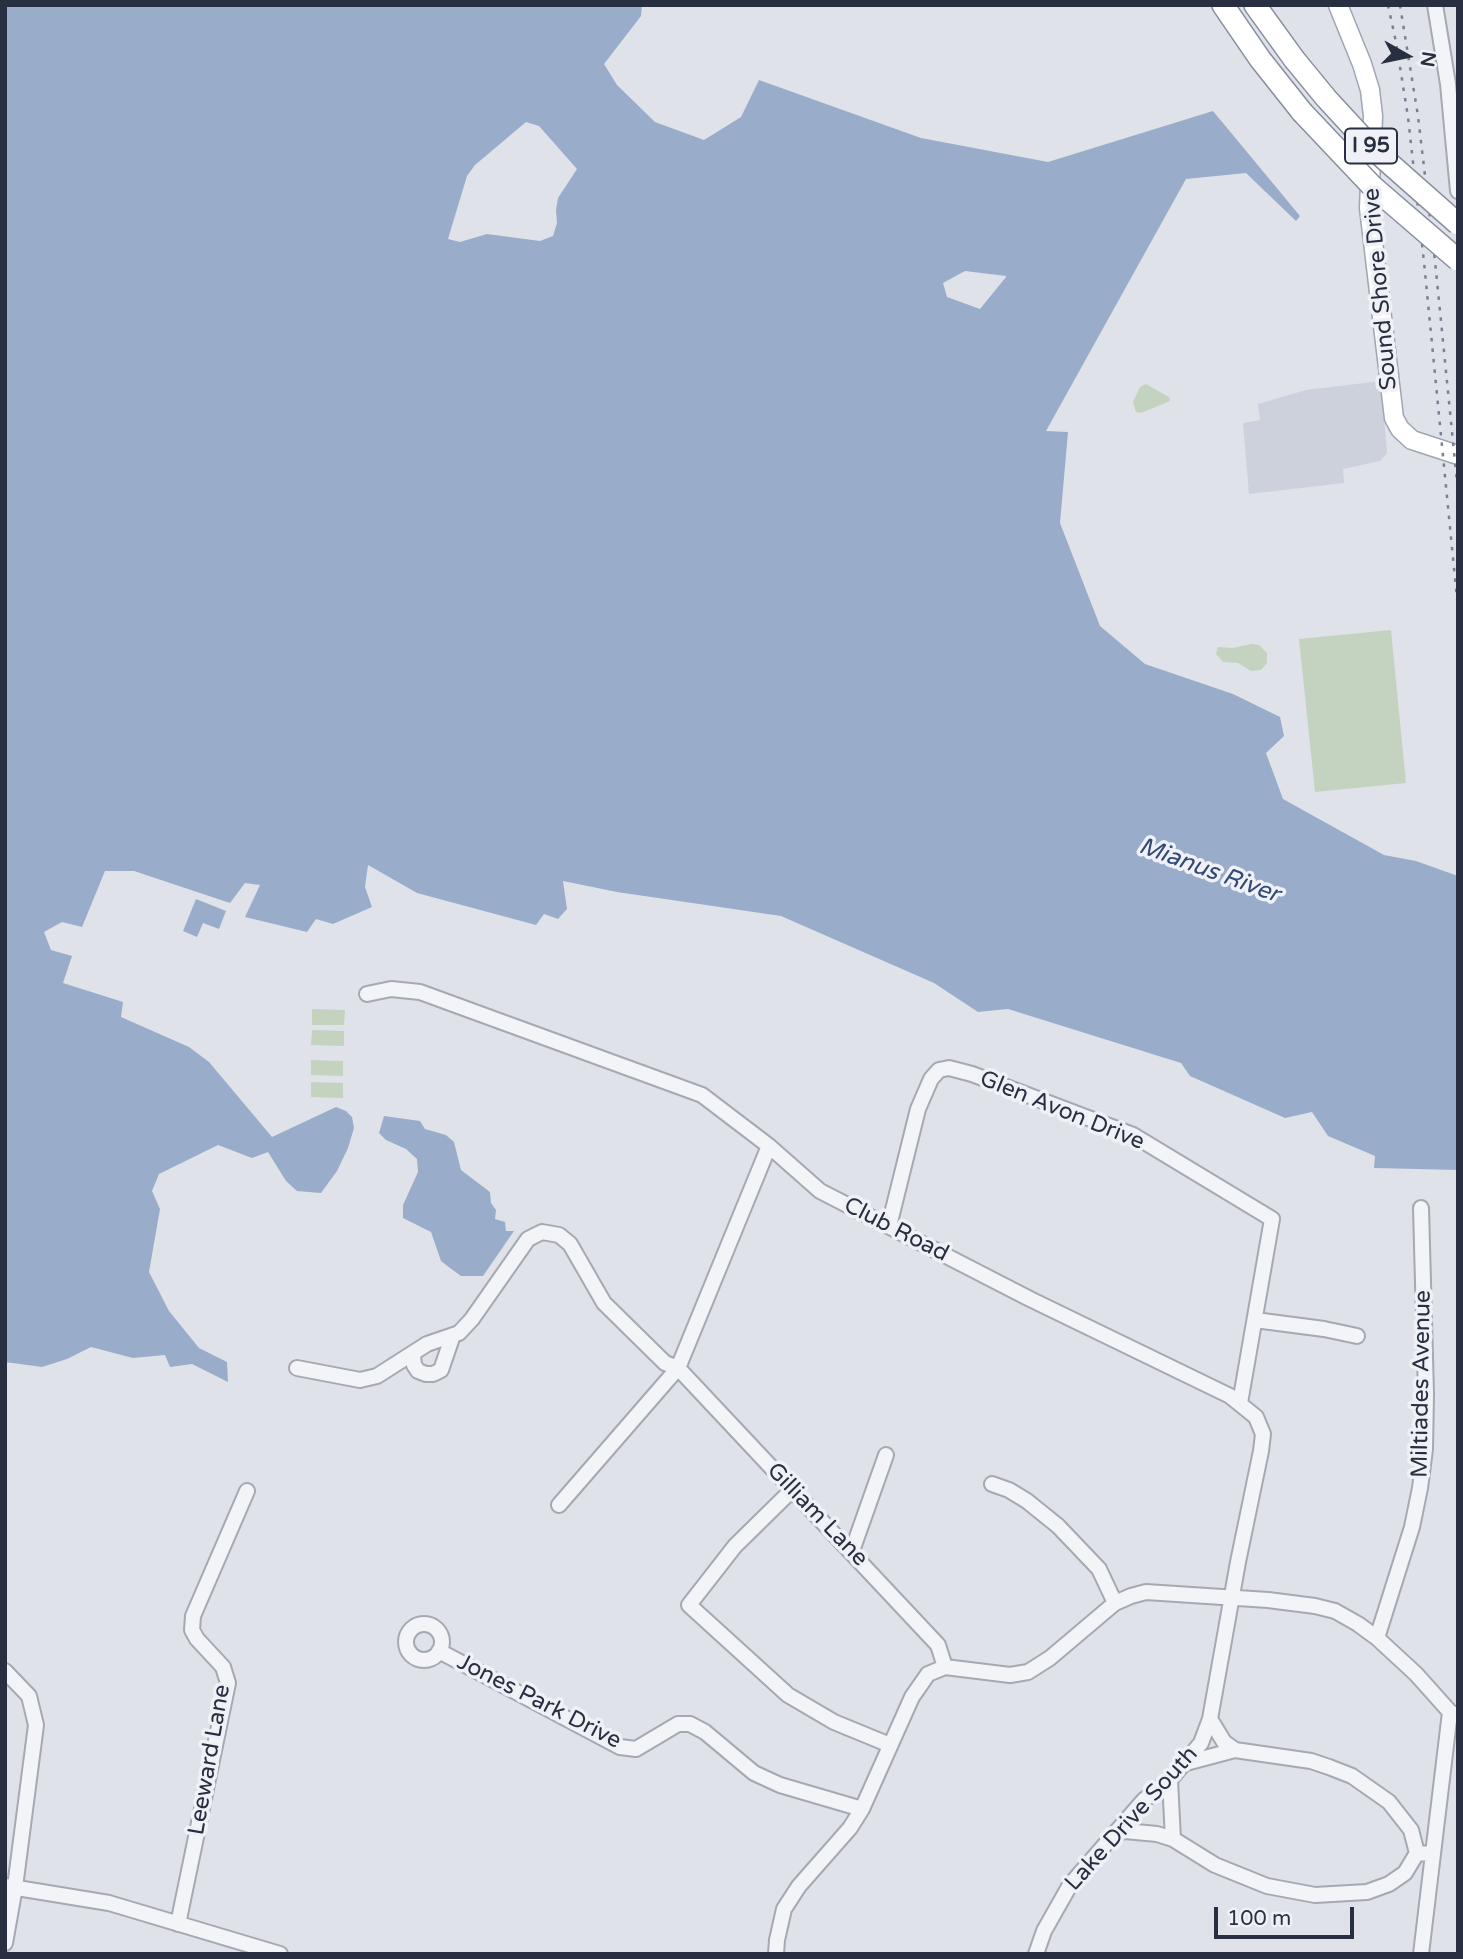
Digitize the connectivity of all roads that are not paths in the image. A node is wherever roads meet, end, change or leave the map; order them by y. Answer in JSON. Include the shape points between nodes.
{"nodes":[{"id":1,"x":1211,"y":5,"type":"edge"},
{"id":2,"x":1223,"y":5,"type":"edge"},
{"id":3,"x":1255,"y":5,"type":"edge"},
{"id":4,"x":1264,"y":5,"type":"edge"},
{"id":5,"x":1435,"y":5,"type":"edge"},
{"id":6,"x":1340,"y":6,"type":"edge"},
{"id":7,"x":1294,"y":58,"type":"junction"},
{"id":8,"x":1281,"y":86,"type":"junction"},
{"id":9,"x":1458,"y":191,"type":"edge"},
{"id":10,"x":1458,"y":224,"type":"edge"},
{"id":11,"x":1458,"y":260,"type":"edge"},
{"id":12,"x":1458,"y":455,"type":"edge"},
{"id":13,"x":368,"y":994,"type":"dead end"},
{"id":14,"x":769,"y":1146,"type":"junction"},
{"id":15,"x":1421,"y":1208,"type":"dead end"},
{"id":16,"x":889,"y":1226,"type":"junction"},
{"id":17,"x":1255,"y":1320,"type":"junction"},
{"id":18,"x":453,"y":1335,"type":"junction"},
{"id":19,"x":1357,"y":1336,"type":"dead end"},
{"id":20,"x":413,"y":1355,"type":"junction"},
{"id":21,"x":297,"y":1368,"type":"dead end"},
{"id":22,"x":678,"y":1368,"type":"junction"},
{"id":23,"x":1240,"y":1403,"type":"junction"},
{"id":24,"x":886,"y":1455,"type":"dead end"},
{"id":25,"x":992,"y":1484,"type":"dead end"},
{"id":26,"x":792,"y":1490,"type":"junction"},
{"id":27,"x":247,"y":1491,"type":"dead end"},
{"id":28,"x":559,"y":1505,"type":"dead end"},
{"id":29,"x":852,"y":1550,"type":"junction"},
{"id":30,"x":1232,"y":1597,"type":"junction"},
{"id":31,"x":1115,"y":1603,"type":"junction"},
{"id":32,"x":1377,"y":1638,"type":"junction"},
{"id":33,"x":439,"y":1651,"type":"dead end"},
{"id":34,"x":945,"y":1667,"type":"junction"},
{"id":35,"x":5,"y":1671,"type":"edge"},
{"id":36,"x":1454,"y":1714,"type":"edge"},
{"id":37,"x":1210,"y":1719,"type":"junction"},
{"id":38,"x":890,"y":1745,"type":"junction"},
{"id":39,"x":1235,"y":1750,"type":"junction"},
{"id":40,"x":1186,"y":1763,"type":"junction"},
{"id":41,"x":1170,"y":1780,"type":"junction"},
{"id":42,"x":862,"y":1809,"type":"junction"},
{"id":43,"x":1113,"y":1835,"type":"junction"},
{"id":44,"x":1173,"y":1839,"type":"junction"},
{"id":45,"x":1417,"y":1853,"type":"junction"},
{"id":46,"x":1433,"y":1854,"type":"junction"},
{"id":47,"x":10,"y":1886,"type":"edge"},
{"id":48,"x":178,"y":1924,"type":"junction"},
{"id":49,"x":5,"y":1943,"type":"edge"},
{"id":50,"x":280,"y":1954,"type":"edge"},
{"id":51,"x":776,"y":1954,"type":"edge"},
{"id":52,"x":1036,"y":1954,"type":"edge"},
{"id":53,"x":1421,"y":1954,"type":"edge"}],
"edges":[{"from":1,"to":8,"type":"highway"},
{"from":2,"to":8,"type":"highway","number":"I 95"},
{"from":3,"to":7,"type":"highway","number":"I 95"},
{"from":4,"to":7,"type":"highway"},
{"from":5,"to":9,"type":"street"},
{"from":6,"to":12,"type":"main road","name":"Sound Shore Drive","via":[[1370,90],[1369,208],[1394,418],[1412,440]]},
{"from":7,"to":10,"type":"highway","number":"I 95","bridge":true,"via":[[1372,148]]},
{"from":8,"to":11,"type":"highway","number":"I 95","bridge":true,"via":[[1372,186]]},
{"from":13,"to":14,"type":"street","name":"Club Road","via":[[391,989],[419,992],[702,1095]]},
{"from":14,"to":16,"type":"street","name":"Club Road","via":[[820,1191]]},
{"from":14,"to":22,"type":"street"},
{"from":15,"to":32,"type":"street","name":"Miltiades Avenue","via":[[1426,1394],[1422,1475],[1412,1527]]},
{"from":16,"to":17,"type":"street","name":"Glen Avon Drive","via":[[918,1109],[931,1079],[939,1070],[949,1068],[1133,1135],[1272,1219]]},
{"from":16,"to":23,"type":"street","name":"Club Road"},
{"from":17,"to":19,"type":"street"},
{"from":17,"to":23,"type":"street","name":"Glen Avon Drive"},
{"from":18,"to":20,"type":"street","via":[[427,1344]]},
{"from":18,"to":20,"type":"street","via":[[441,1370],[433,1374],[418,1371]]},
{"from":18,"to":22,"type":"street","name":"Gilliam Lane","via":[[471,1319],[528,1238],[542,1232],[570,1244],[604,1303],[665,1363]]},
{"from":20,"to":21,"type":"street","via":[[377,1376],[360,1380]]},
{"from":22,"to":26,"type":"street","name":"Gilliam Lane"},
{"from":22,"to":28,"type":"street"},
{"from":23,"to":30,"type":"street","name":"Club Road","via":[[1259,1422],[1263,1441]]},
{"from":24,"to":29,"type":"street"},
{"from":25,"to":31,"type":"street","via":[[1009,1490],[1058,1526],[1099,1569]]},
{"from":26,"to":29,"type":"street","name":"Gilliam Lane"},
{"from":26,"to":38,"type":"street","via":[[735,1546],[689,1605],[788,1695],[834,1722]]},
{"from":27,"to":48,"type":"street","name":"Leeward Lane","via":[[193,1616],[192,1630],[223,1668],[228,1683]]},
{"from":29,"to":34,"type":"street","name":"Gilliam Lane","via":[[938,1645]]},
{"from":30,"to":31,"type":"street","via":[[1146,1592]]},
{"from":30,"to":32,"type":"street","via":[[1326,1609]]},
{"from":30,"to":37,"type":"street","name":"Lake Drive South"},
{"from":31,"to":34,"type":"street","via":[[1028,1672],[1010,1675]]},
{"from":32,"to":36,"type":"street"},
{"from":33,"to":42,"type":"street","name":"Jones Park Drive","via":[[620,1747],[636,1749],[678,1724],[690,1724],[754,1773],[779,1786]]},
{"from":34,"to":38,"type":"street","via":[[928,1674],[917,1689]]},
{"from":35,"to":47,"type":"street","via":[[29,1696],[36,1725]]},
{"from":36,"to":46,"type":"street"},
{"from":37,"to":39,"type":"street","via":[[1224,1742]]},
{"from":37,"to":40,"type":"street","name":"Lake Drive South","via":[[1201,1743]]},
{"from":38,"to":42,"type":"street"},
{"from":39,"to":40,"type":"street"},
{"from":39,"to":45,"type":"street","via":[[1311,1761],[1352,1776],[1403,1817]]},
{"from":40,"to":41,"type":"street","name":"Lake Drive South"},
{"from":41,"to":43,"type":"street","name":"Lake Drive South","via":[[1144,1800]]},
{"from":41,"to":44,"type":"street"},
{"from":42,"to":51,"type":"street","via":[[784,1909]]},
{"from":43,"to":44,"type":"street","via":[[1142,1832]]},
{"from":43,"to":52,"type":"street","name":"Lake Drive South","via":[[1070,1885]]},
{"from":44,"to":45,"type":"street","via":[[1226,1870],[1268,1886],[1315,1895],[1367,1892],[1389,1884],[1405,1873]]},
{"from":45,"to":46,"type":"street"},
{"from":46,"to":53,"type":"street"},
{"from":47,"to":48,"type":"street","via":[[109,1903]]},
{"from":47,"to":49,"type":"street"},
{"from":48,"to":50,"type":"street"}]}
